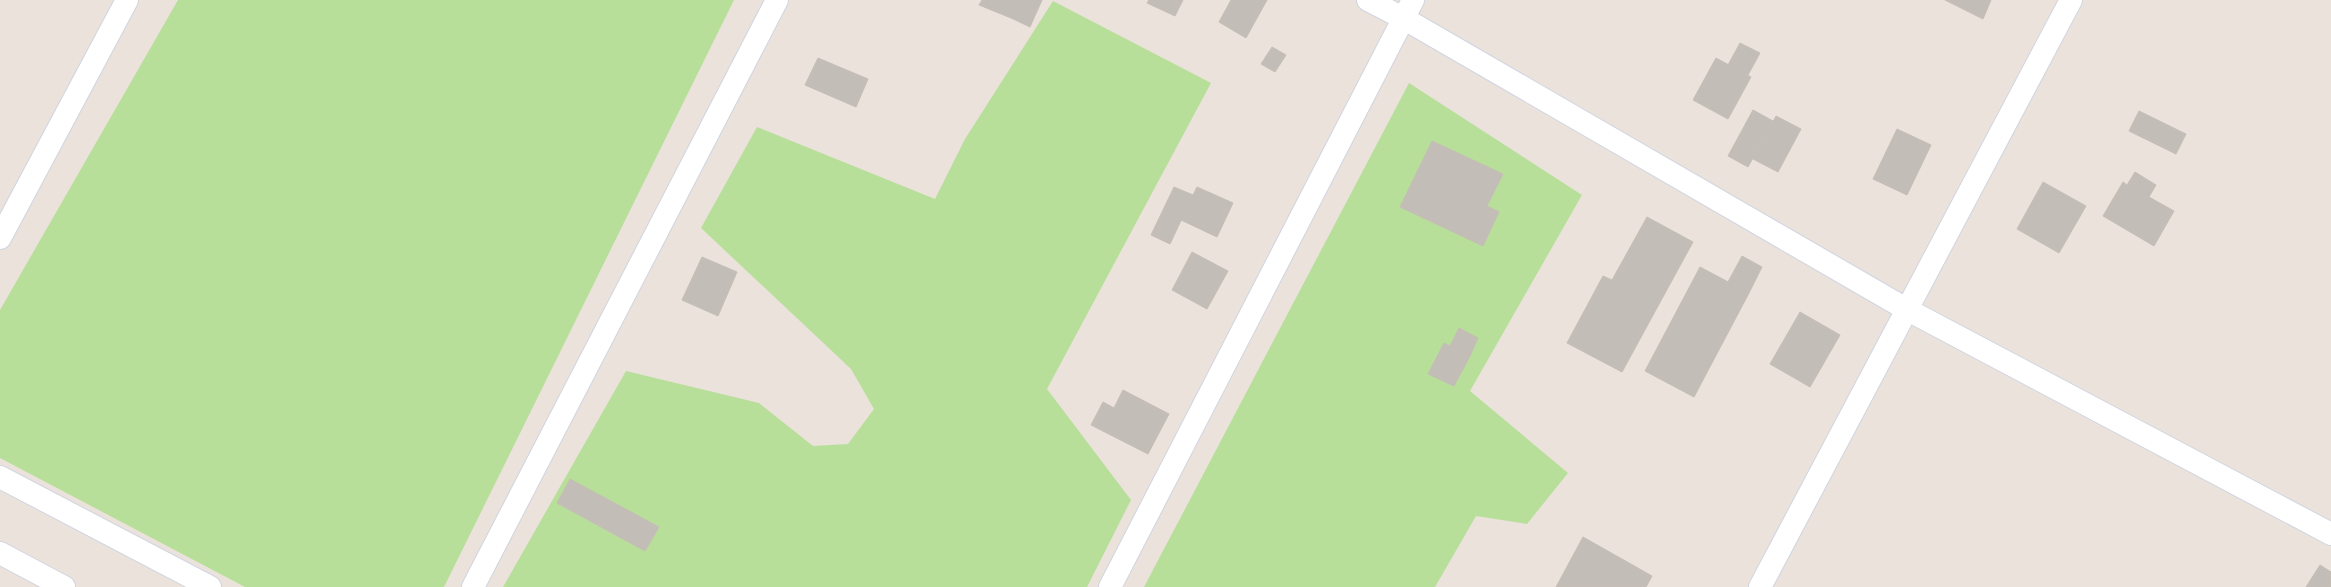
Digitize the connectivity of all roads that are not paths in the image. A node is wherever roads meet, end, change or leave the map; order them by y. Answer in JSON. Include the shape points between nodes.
{"nodes":[{"id":1,"x":127,"y":0,"type":"edge"},
{"id":2,"x":777,"y":0,"type":"edge"},
{"id":3,"x":1368,"y":0,"type":"edge"},
{"id":4,"x":2071,"y":0,"type":"edge"},
{"id":5,"x":1408,"y":9,"type":"edge"},
{"id":6,"x":0,"y":238,"type":"edge"},
{"id":7,"x":1906,"y":309,"type":"junction"},
{"id":8,"x":0,"y":477,"type":"edge"},
{"id":9,"x":2331,"y":534,"type":"edge"},
{"id":10,"x":0,"y":554,"type":"edge"},
{"id":11,"x":64,"y":587,"type":"edge"},
{"id":12,"x":210,"y":587,"type":"edge"},
{"id":13,"x":473,"y":587,"type":"edge"},
{"id":14,"x":1110,"y":587,"type":"edge"},
{"id":15,"x":1760,"y":587,"type":"edge"}],
"edges":[{"from":1,"to":6,"type":"street"},
{"from":2,"to":13,"type":"street"},
{"from":3,"to":5,"type":"street"},
{"from":4,"to":7,"type":"street"},
{"from":5,"to":7,"type":"street"},
{"from":5,"to":14,"type":"street"},
{"from":7,"to":9,"type":"street"},
{"from":7,"to":15,"type":"street"},
{"from":8,"to":12,"type":"street"},
{"from":10,"to":11,"type":"street"}]}
